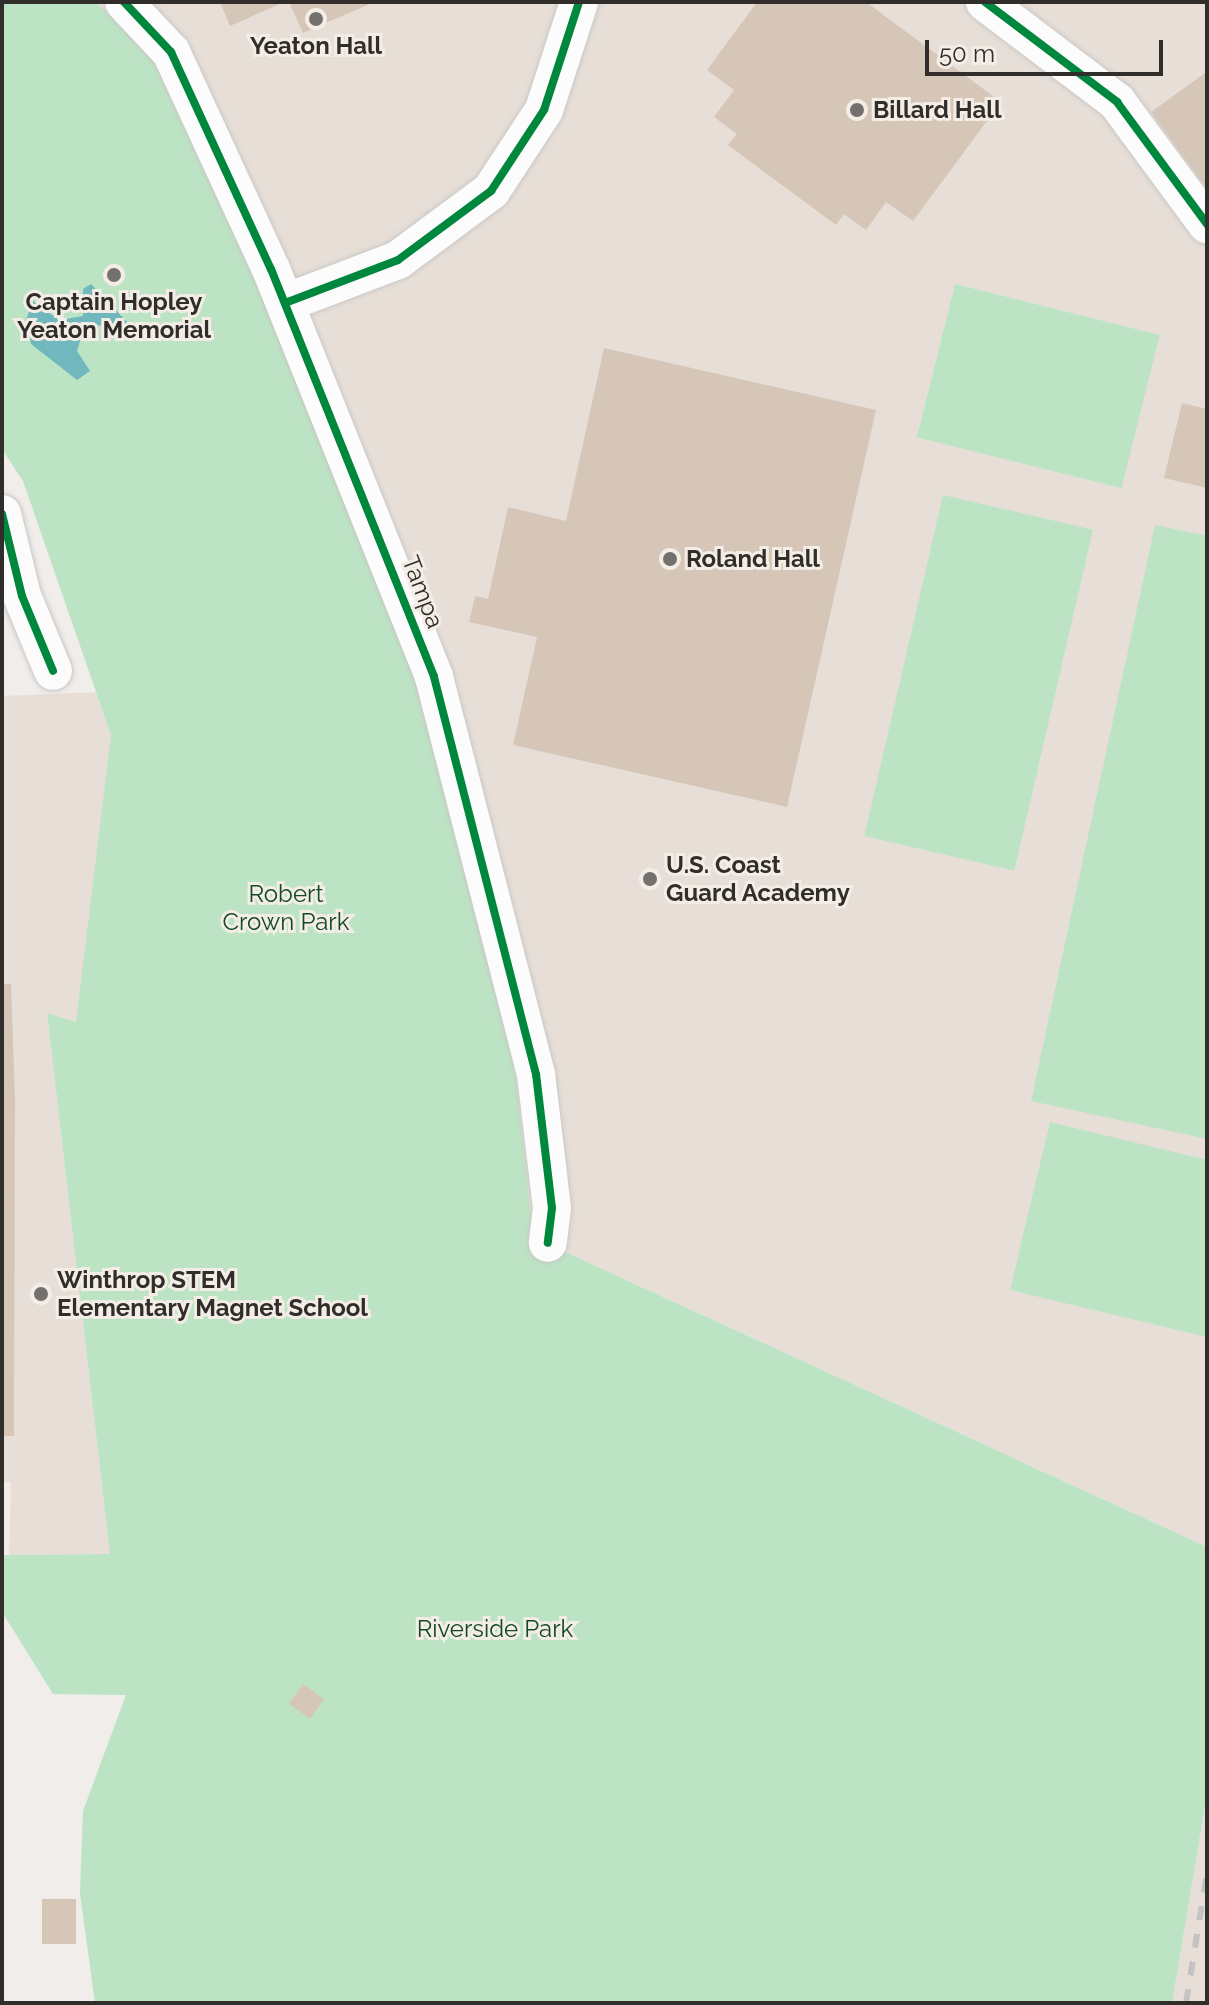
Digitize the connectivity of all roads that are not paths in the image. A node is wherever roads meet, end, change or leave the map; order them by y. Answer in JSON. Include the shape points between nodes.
{"nodes":[{"id":1,"x":124,"y":2,"type":"edge"},
{"id":2,"x":579,"y":2,"type":"edge"},
{"id":3,"x":985,"y":2,"type":"edge"},
{"id":4,"x":1207,"y":224,"type":"edge"},
{"id":5,"x":285,"y":303,"type":"junction"},
{"id":6,"x":2,"y":514,"type":"edge"},
{"id":7,"x":53,"y":671,"type":"dead end"},
{"id":8,"x":548,"y":1243,"type":"dead end"}],
"edges":[{"from":1,"to":5,"type":"street","name":"Tampa","via":[[171,52]]},
{"from":2,"to":5,"type":"street","via":[[544,110],[491,191],[398,260]]},
{"from":3,"to":4,"type":"street","via":[[1117,102]]},
{"from":5,"to":8,"type":"street","name":"Tampa","via":[[400,585],[467,790],[536,1074],[552,1208]]},
{"from":6,"to":7,"type":"street","via":[[22,596]]}]}
